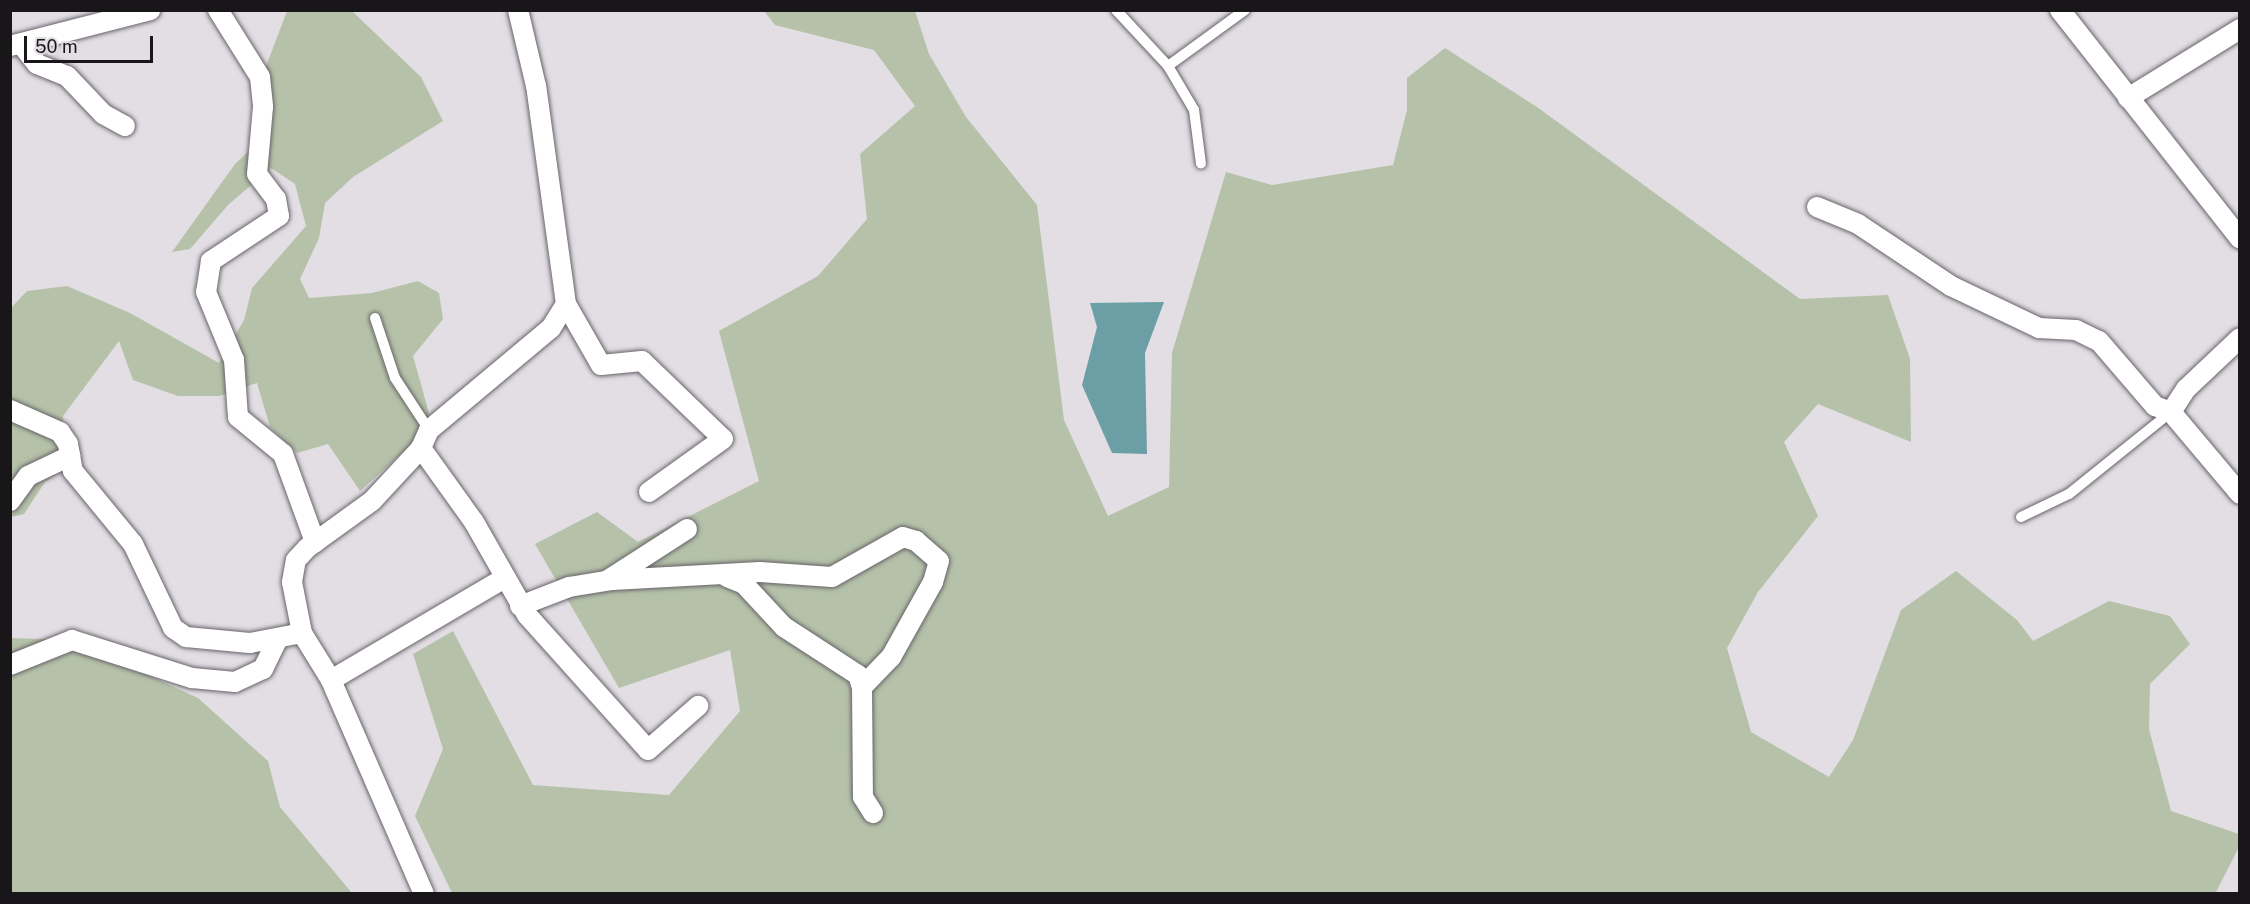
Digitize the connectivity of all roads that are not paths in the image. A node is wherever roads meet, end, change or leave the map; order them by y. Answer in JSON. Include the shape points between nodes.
{"nodes":[{"id":1,"x":150,"y":10,"type":"edge"},
{"id":2,"x":218,"y":10,"type":"edge"},
{"id":3,"x":518,"y":10,"type":"edge"},
{"id":4,"x":1116,"y":10,"type":"edge"},
{"id":5,"x":1245,"y":10,"type":"edge"},
{"id":6,"x":2060,"y":10,"type":"edge"},
{"id":7,"x":2240,"y":29,"type":"edge"},
{"id":8,"x":16,"y":46,"type":"edge"},
{"id":9,"x":1168,"y":66,"type":"junction"},
{"id":10,"x":2128,"y":98,"type":"junction"},
{"id":11,"x":125,"y":126,"type":"dead end"},
{"id":12,"x":1202,"y":164,"type":"dead end"},
{"id":13,"x":1817,"y":207,"type":"dead end"},
{"id":14,"x":2240,"y":239,"type":"edge"},
{"id":15,"x":566,"y":304,"type":"junction"},
{"id":16,"x":375,"y":318,"type":"dead end"},
{"id":17,"x":2240,"y":338,"type":"edge"},
{"id":18,"x":10,"y":410,"type":"edge"},
{"id":19,"x":2171,"y":412,"type":"junction"},
{"id":20,"x":425,"y":439,"type":"junction"},
{"id":21,"x":70,"y":456,"type":"junction"},
{"id":22,"x":649,"y":492,"type":"dead end"},
{"id":23,"x":2240,"y":494,"type":"edge"},
{"id":24,"x":10,"y":501,"type":"edge"},
{"id":25,"x":2021,"y":517,"type":"dead end"},
{"id":26,"x":687,"y":529,"type":"dead end"},
{"id":27,"x":315,"y":542,"type":"junction"},
{"id":28,"x":727,"y":577,"type":"junction"},
{"id":29,"x":503,"y":579,"type":"junction"},
{"id":30,"x":606,"y":581,"type":"junction"},
{"id":31,"x":520,"y":606,"type":"junction"},
{"id":32,"x":302,"y":633,"type":"junction"},
{"id":33,"x":276,"y":642,"type":"junction"},
{"id":34,"x":10,"y":665,"type":"edge"},
{"id":35,"x":331,"y":680,"type":"junction"},
{"id":36,"x":862,"y":687,"type":"junction"},
{"id":37,"x":698,"y":706,"type":"dead end"},
{"id":38,"x":873,"y":813,"type":"dead end"},
{"id":39,"x":424,"y":894,"type":"edge"}],
"edges":[{"from":1,"to":8,"type":"street"},
{"from":2,"to":27,"type":"street","via":[[260,77],[257,174],[276,199],[279,216],[211,261],[206,292],[234,360],[238,417],[283,454]]},
{"from":3,"to":15,"type":"street","via":[[536,86]]},
{"from":4,"to":9,"type":"lane"},
{"from":5,"to":9,"type":"lane"},
{"from":6,"to":10,"type":"street"},
{"from":7,"to":10,"type":"street"},
{"from":8,"to":11,"type":"street","via":[[37,64],[67,76],[104,114]]},
{"from":9,"to":12,"type":"lane","via":[[1194,110]]},
{"from":10,"to":14,"type":"street"},
{"from":13,"to":19,"type":"street","via":[[1858,224],[1951,286],[2039,328],[2076,330],[2099,341],[2155,406]]},
{"from":15,"to":20,"type":"street","via":[[551,328]]},
{"from":15,"to":22,"type":"street","via":[[601,365],[642,361],[723,439]]},
{"from":16,"to":20,"type":"lane","via":[[395,378]]},
{"from":17,"to":19,"type":"street","via":[[2186,389]]},
{"from":18,"to":21,"type":"street","via":[[60,432]]},
{"from":19,"to":23,"type":"street"},
{"from":19,"to":25,"type":"lane","via":[[2069,494]]},
{"from":20,"to":27,"type":"street","via":[[372,501]]},
{"from":20,"to":29,"type":"street"},
{"from":21,"to":24,"type":"street","via":[[28,476]]},
{"from":21,"to":33,"type":"street","via":[[73,471],[133,544],[173,628],[208,641]]},
{"from":26,"to":30,"type":"street"},
{"from":27,"to":32,"type":"street","via":[[296,560],[292,582]]},
{"from":28,"to":30,"type":"street"},
{"from":28,"to":36,"type":"street","via":[[744,584],[784,627],[858,675]]},
{"from":28,"to":36,"type":"street","via":[[760,572],[832,577],[903,537],[931,551],[939,561],[933,582],[891,657]]},
{"from":29,"to":31,"type":"street"},
{"from":29,"to":35,"type":"street"},
{"from":30,"to":31,"type":"street","via":[[569,587]]},
{"from":31,"to":37,"type":"street","via":[[648,750]]},
{"from":32,"to":33,"type":"street"},
{"from":32,"to":35,"type":"street"},
{"from":33,"to":34,"type":"street","via":[[263,669],[235,682],[192,678],[72,640]]},
{"from":35,"to":39,"type":"street"},
{"from":36,"to":38,"type":"street","via":[[863,797]]}]}
